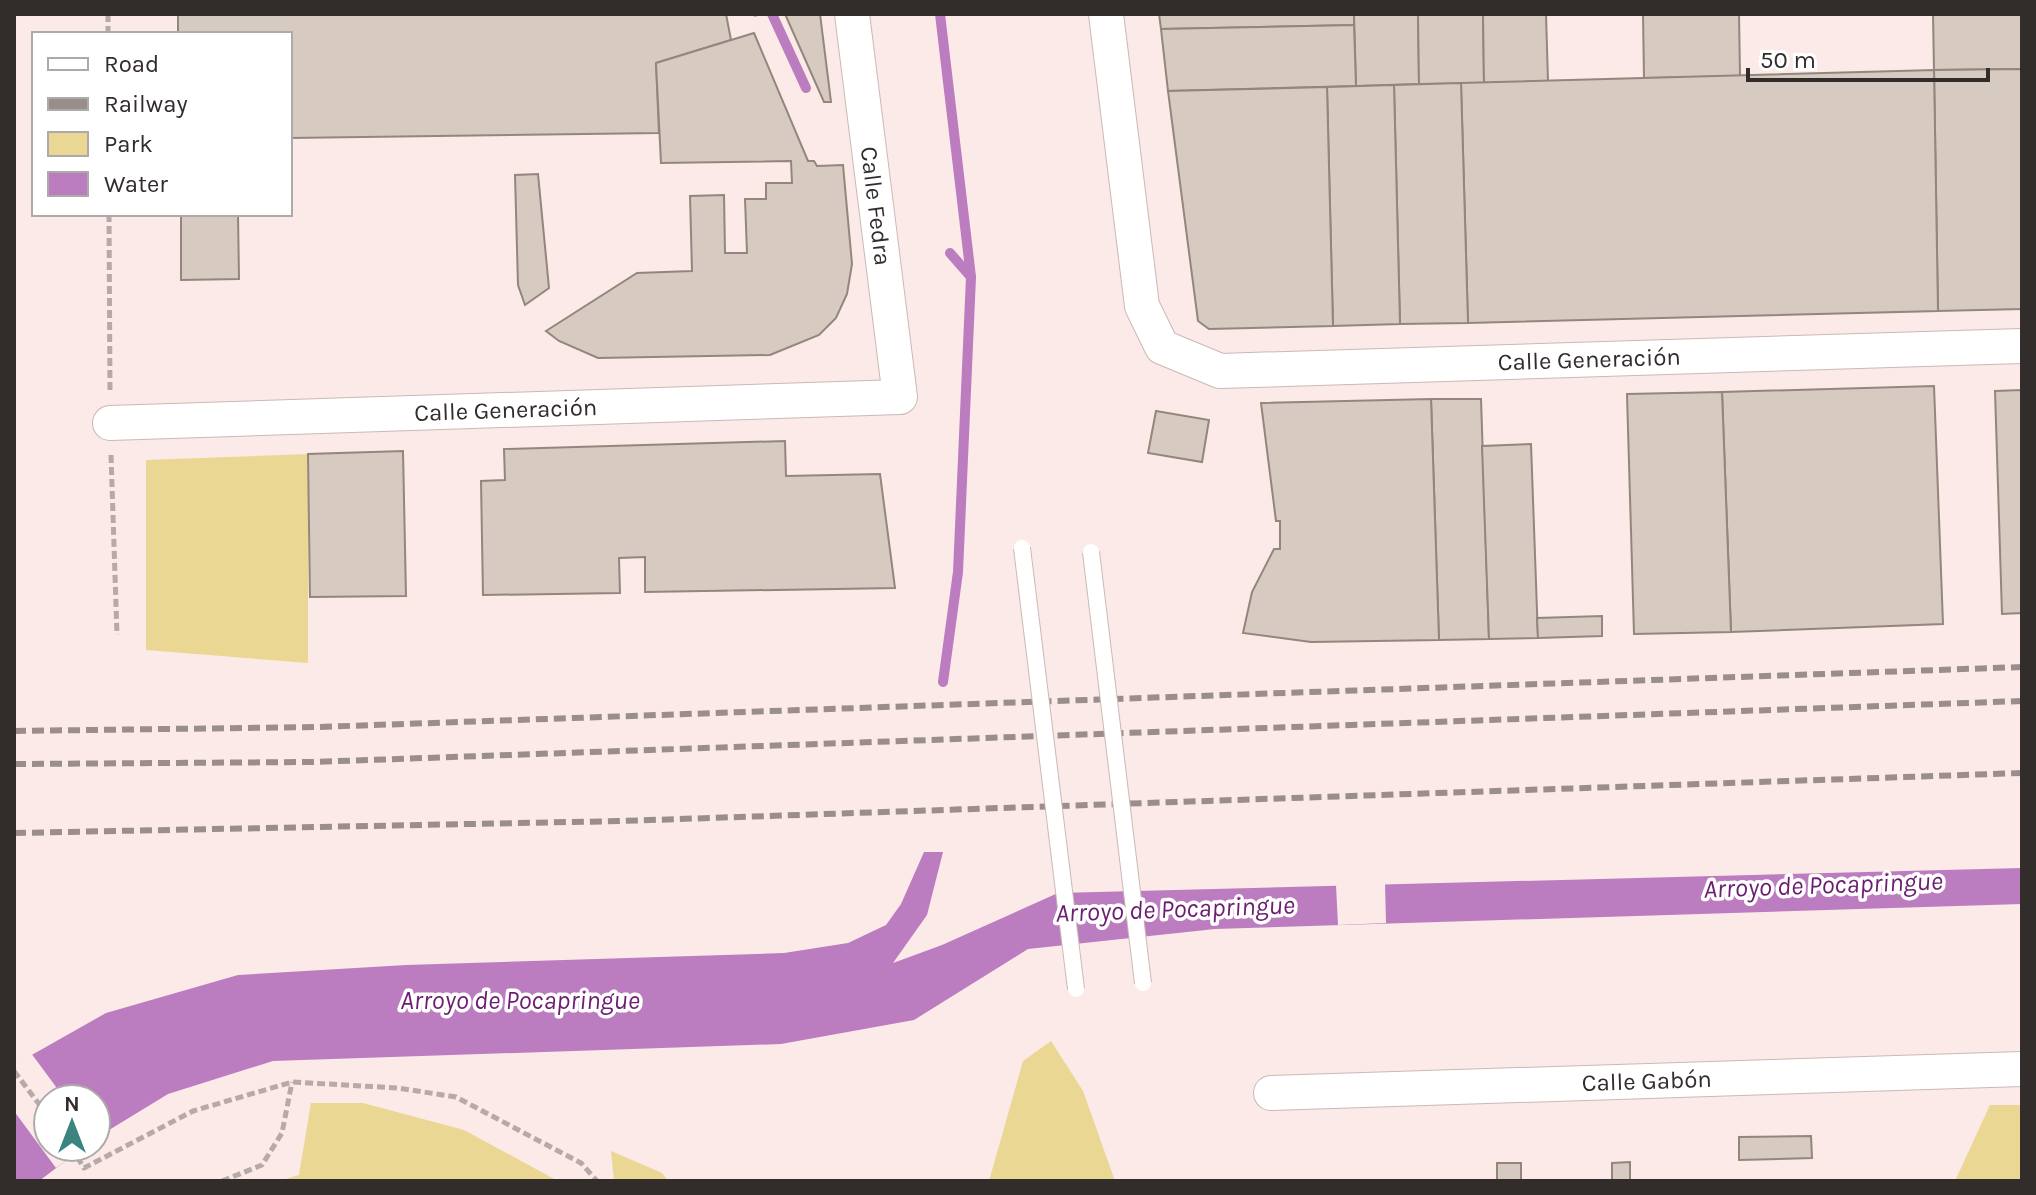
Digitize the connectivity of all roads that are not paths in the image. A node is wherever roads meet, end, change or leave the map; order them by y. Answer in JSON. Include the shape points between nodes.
{"nodes":[{"id":1,"x":852,"y":14,"type":"edge"},
{"id":2,"x":1106,"y":14,"type":"edge"},
{"id":3,"x":2022,"y":346,"type":"edge"},
{"id":4,"x":900,"y":397,"type":"joint"},
{"id":5,"x":110,"y":423,"type":"dead end"},
{"id":6,"x":1022,"y":548,"type":"dead end"},
{"id":7,"x":1091,"y":552,"type":"dead end"},
{"id":8,"x":1143,"y":983,"type":"dead end"},
{"id":9,"x":1076,"y":989,"type":"dead end"},
{"id":10,"x":2022,"y":1069,"type":"edge"},
{"id":11,"x":1271,"y":1093,"type":"dead end"}],
"edges":[{"from":1,"to":4,"type":"street","name":"Calle Fedra"},
{"from":2,"to":3,"type":"street","name":"Calle Generación","via":[[1142,306],[1162,347],[1220,371]]},
{"from":4,"to":5,"type":"street","name":"Calle Generación"},
{"from":6,"to":9,"type":"lane","bridge":true},
{"from":7,"to":8,"type":"lane","bridge":true},
{"from":10,"to":11,"type":"street","name":"Calle Gabón"}]}
